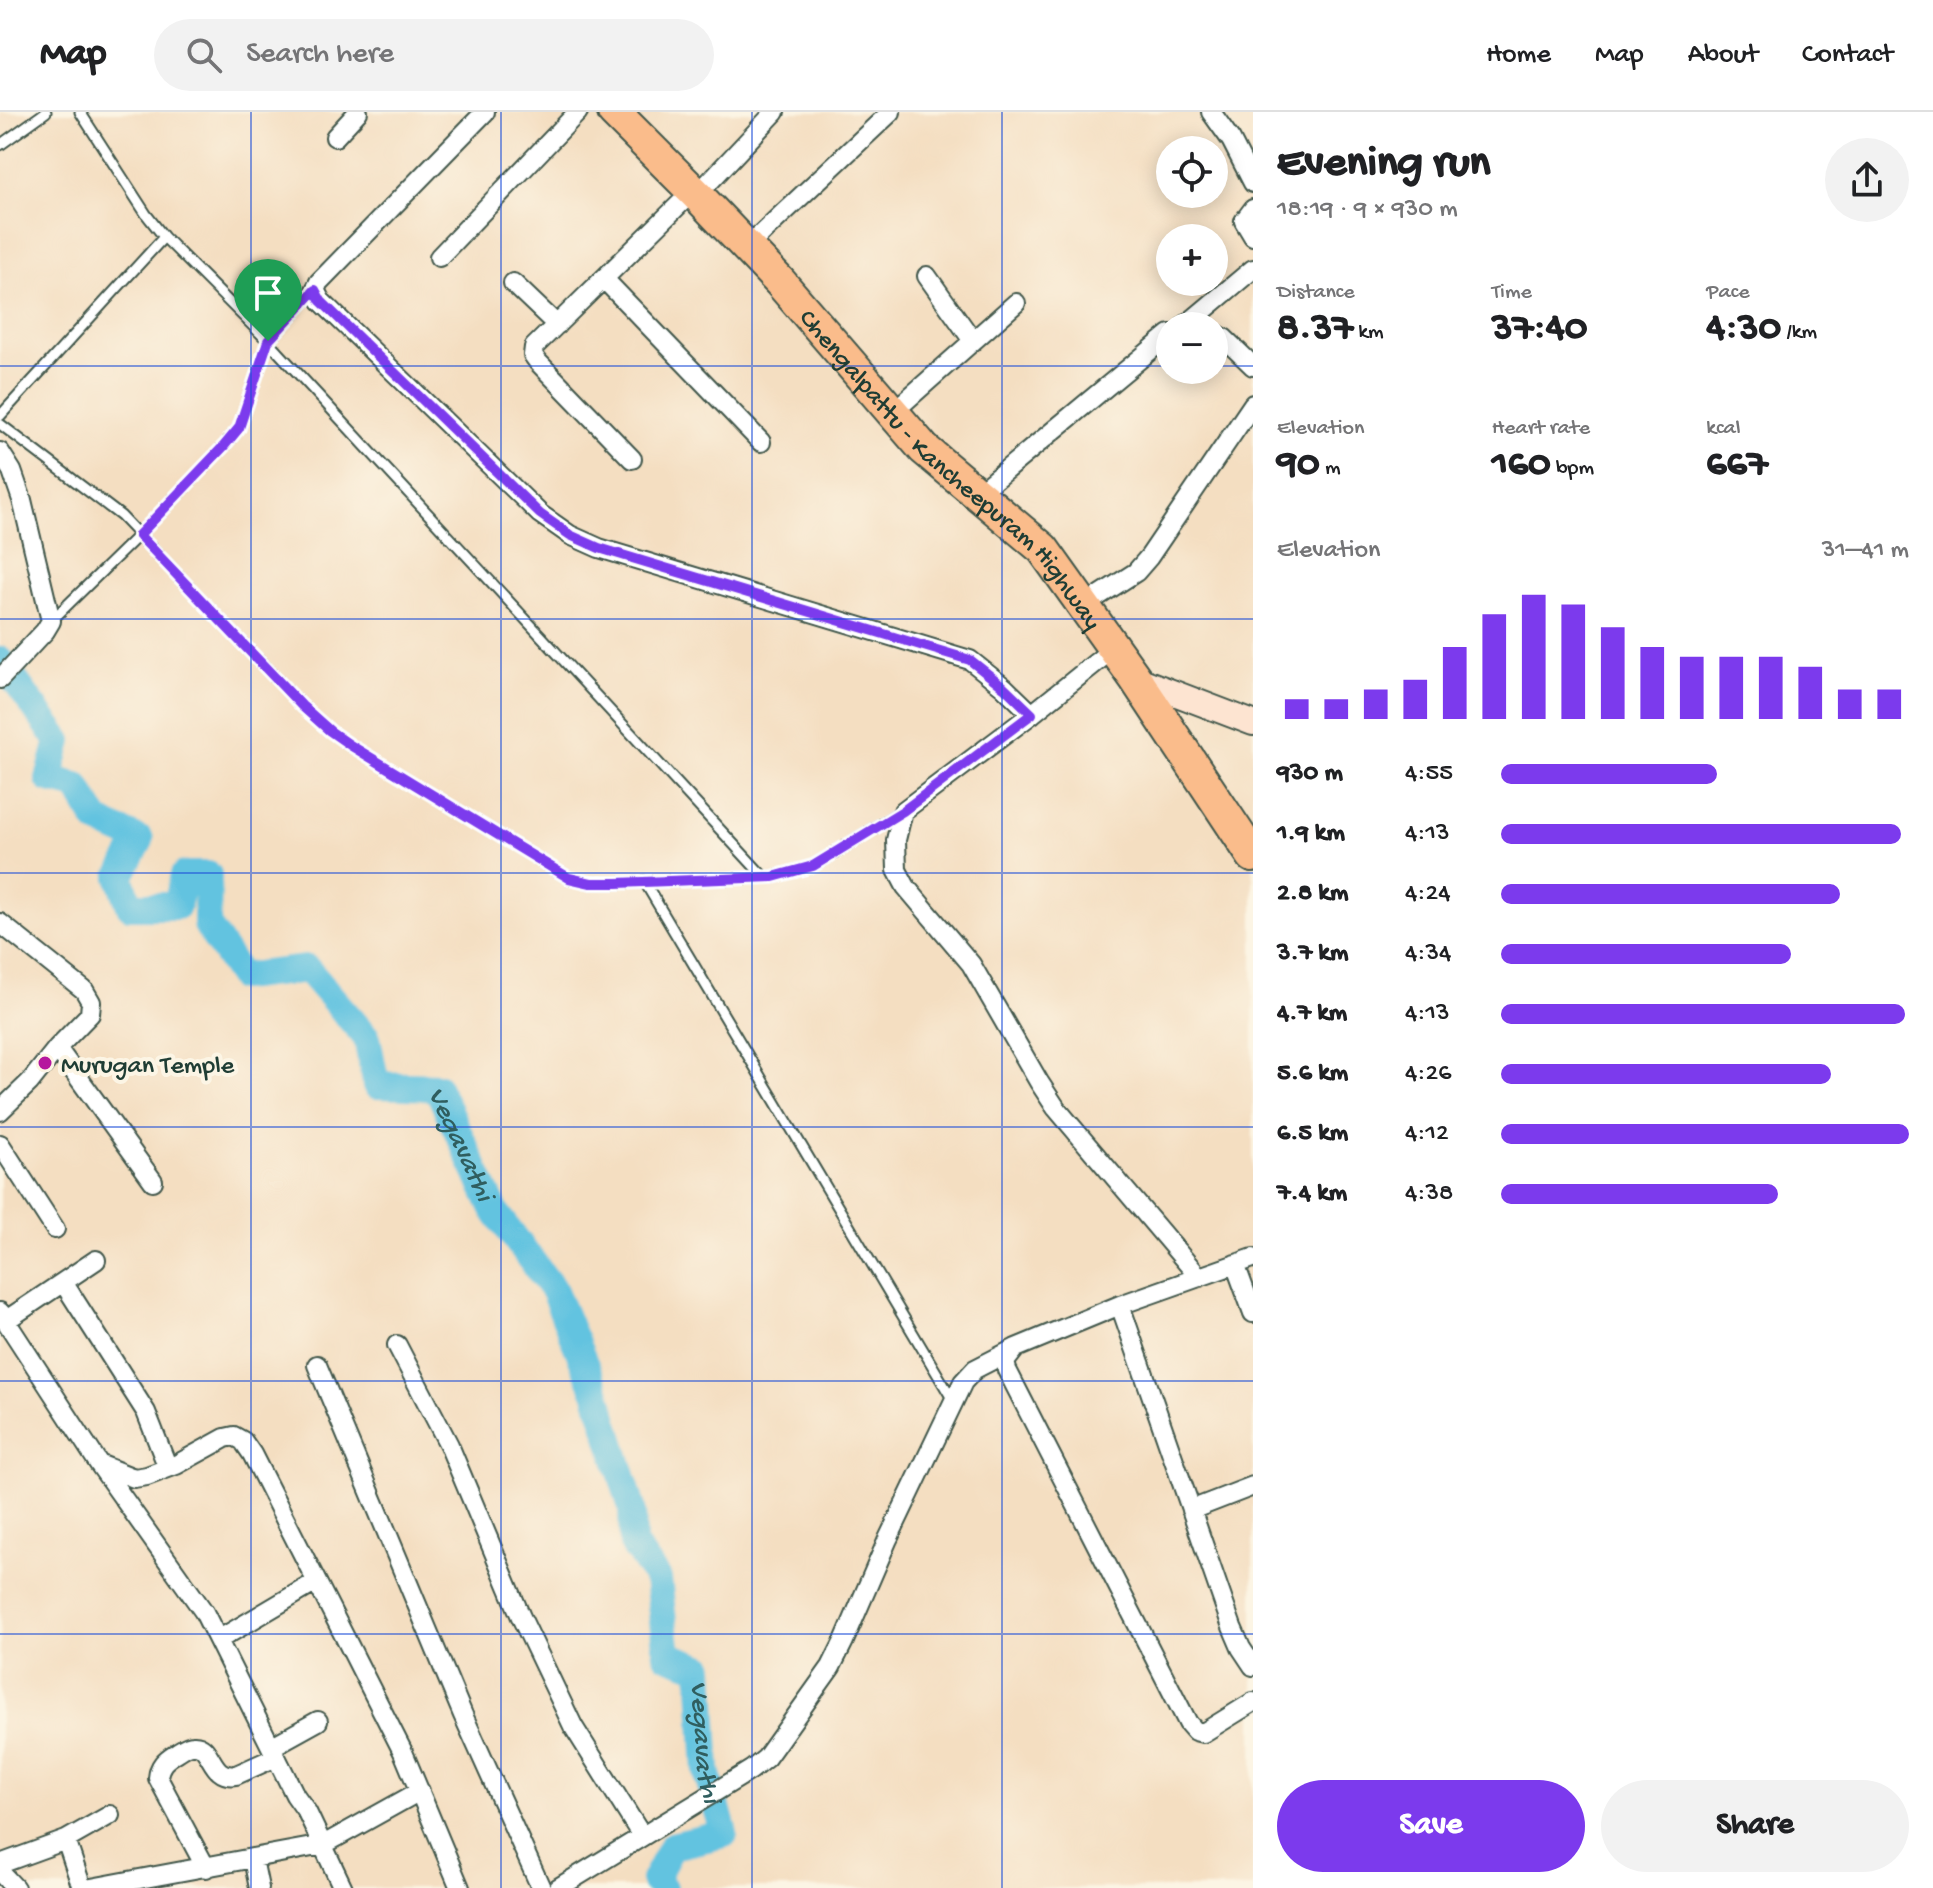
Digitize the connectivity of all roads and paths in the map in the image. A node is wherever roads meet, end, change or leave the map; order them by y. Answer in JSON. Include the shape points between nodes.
{"nodes":[{"id":1,"x":46,"y":112,"type":"edge"},
{"id":2,"x":80,"y":112,"type":"edge"},
{"id":3,"x":358,"y":112,"type":"edge"},
{"id":4,"x":485,"y":112,"type":"edge"},
{"id":5,"x":578,"y":112,"type":"edge"},
{"id":6,"x":614,"y":112,"type":"edge"},
{"id":7,"x":775,"y":112,"type":"edge"},
{"id":8,"x":891,"y":112,"type":"edge"},
{"id":9,"x":1211,"y":112,"type":"edge"},
{"id":10,"x":335,"y":137,"type":"dead end"},
{"id":11,"x":0,"y":145,"type":"edge"},
{"id":12,"x":1253,"y":183,"type":"edge"},
{"id":13,"x":695,"y":193,"type":"junction"},
{"id":14,"x":1253,"y":209,"type":"edge"},
{"id":15,"x":1253,"y":236,"type":"edge"},
{"id":16,"x":164,"y":237,"type":"junction"},
{"id":17,"x":747,"y":247,"type":"junction"},
{"id":18,"x":439,"y":257,"type":"dead end"},
{"id":19,"x":1253,"y":269,"type":"edge"},
{"id":20,"x":927,"y":276,"type":"dead end"},
{"id":21,"x":604,"y":279,"type":"junction"},
{"id":22,"x":513,"y":283,"type":"dead end"},
{"id":23,"x":315,"y":290,"type":"junction"},
{"id":24,"x":1016,"y":303,"type":"dead end"},
{"id":25,"x":1202,"y":312,"type":"edge"},
{"id":26,"x":557,"y":325,"type":"junction"},
{"id":27,"x":268,"y":341,"type":"junction"},
{"id":28,"x":973,"y":341,"type":"junction"},
{"id":29,"x":1228,"y":342,"type":"edge"},
{"id":30,"x":1156,"y":346,"type":"edge"},
{"id":31,"x":1253,"y":366,"type":"edge"},
{"id":32,"x":1253,"y":404,"type":"edge"},
{"id":33,"x":893,"y":412,"type":"junction"},
{"id":34,"x":0,"y":416,"type":"edge"},
{"id":35,"x":0,"y":424,"type":"edge"},
{"id":36,"x":761,"y":442,"type":"dead end"},
{"id":37,"x":0,"y":452,"type":"edge"},
{"id":38,"x":632,"y":459,"type":"dead end"},
{"id":39,"x":977,"y":494,"type":"junction"},
{"id":40,"x":139,"y":535,"type":"junction"},
{"id":41,"x":1083,"y":606,"type":"junction"},
{"id":42,"x":51,"y":621,"type":"junction"},
{"id":43,"x":1114,"y":648,"type":"junction"},
{"id":44,"x":1135,"y":678,"type":"junction"},
{"id":45,"x":0,"y":679,"type":"edge"},
{"id":46,"x":1032,"y":714,"type":"junction"},
{"id":47,"x":1253,"y":723,"type":"edge"},
{"id":48,"x":903,"y":811,"type":"junction"},
{"id":49,"x":1253,"y":856,"type":"edge"},
{"id":50,"x":764,"y":877,"type":"junction"},
{"id":51,"x":644,"y":881,"type":"junction"},
{"id":52,"x":0,"y":923,"type":"edge"},
{"id":53,"x":57,"y":1048,"type":"junction"},
{"id":54,"x":0,"y":1111,"type":"edge"},
{"id":55,"x":0,"y":1144,"type":"edge"},
{"id":56,"x":153,"y":1181,"type":"dead end"},
{"id":57,"x":55,"y":1229,"type":"dead end"},
{"id":58,"x":96,"y":1260,"type":"dead end"},
{"id":59,"x":1244,"y":1261,"type":"edge"},
{"id":60,"x":1199,"y":1277,"type":"junction"},
{"id":61,"x":63,"y":1282,"type":"junction"},
{"id":62,"x":1120,"y":1305,"type":"junction"},
{"id":63,"x":1253,"y":1313,"type":"edge"},
{"id":64,"x":3,"y":1316,"type":"edge"},
{"id":65,"x":397,"y":1345,"type":"dead end"},
{"id":66,"x":1016,"y":1348,"type":"junction"},
{"id":67,"x":317,"y":1365,"type":"dead end"},
{"id":68,"x":954,"y":1402,"type":"junction"},
{"id":69,"x":99,"y":1464,"type":"junction"},
{"id":70,"x":168,"y":1468,"type":"junction"},
{"id":71,"x":1253,"y":1486,"type":"edge"},
{"id":72,"x":1191,"y":1510,"type":"junction"},
{"id":73,"x":316,"y":1582,"type":"junction"},
{"id":74,"x":218,"y":1640,"type":"junction"},
{"id":75,"x":1253,"y":1666,"type":"edge"},
{"id":76,"x":1253,"y":1702,"type":"edge"},
{"id":77,"x":318,"y":1721,"type":"dead end"},
{"id":78,"x":274,"y":1752,"type":"junction"},
{"id":79,"x":420,"y":1791,"type":"junction"},
{"id":80,"x":110,"y":1815,"type":"dead end"},
{"id":81,"x":642,"y":1836,"type":"junction"},
{"id":82,"x":66,"y":1840,"type":"junction"},
{"id":83,"x":323,"y":1845,"type":"junction"},
{"id":84,"x":253,"y":1859,"type":"junction"},
{"id":85,"x":0,"y":1864,"type":"edge"},
{"id":86,"x":206,"y":1868,"type":"junction"},
{"id":87,"x":0,"y":1872,"type":"edge"},
{"id":88,"x":15,"y":1888,"type":"edge"},
{"id":89,"x":82,"y":1888,"type":"edge"},
{"id":90,"x":91,"y":1888,"type":"edge"},
{"id":91,"x":259,"y":1888,"type":"edge"},
{"id":92,"x":343,"y":1888,"type":"edge"},
{"id":93,"x":460,"y":1888,"type":"edge"},
{"id":94,"x":541,"y":1888,"type":"edge"},
{"id":95,"x":558,"y":1888,"type":"edge"}],
"edges":[{"from":1,"to":11,"type":"lane"},
{"from":2,"to":16,"type":"lane"},
{"from":3,"to":10,"type":"street"},
{"from":4,"to":23,"type":"street"},
{"from":5,"to":18,"type":"street"},
{"from":6,"to":13,"type":"highway","name":"Chengalpattu - Kancheepuram Highway"},
{"from":7,"to":13,"type":"street"},
{"from":8,"to":17,"type":"street"},
{"from":9,"to":12,"type":"street"},
{"from":13,"to":17,"type":"highway","name":"Chengalpattu - Kancheepuram Highway"},
{"from":13,"to":21,"type":"street"},
{"from":14,"to":15,"type":"street","via":[[1244,221]]},
{"from":16,"to":27,"type":"lane"},
{"from":16,"to":34,"type":"lane"},
{"from":17,"to":33,"type":"highway","name":"Chengalpattu - Kancheepuram Highway"},
{"from":19,"to":25,"type":"street"},
{"from":20,"to":28,"type":"street"},
{"from":21,"to":26,"type":"street"},
{"from":21,"to":36,"type":"street"},
{"from":22,"to":26,"type":"street"},
{"from":23,"to":27,"type":"lane"},
{"from":23,"to":46,"type":"street","via":[[518,493],[570,535],[970,660]]},
{"from":24,"to":28,"type":"street"},
{"from":26,"to":38,"type":"street","via":[[534,347],[533,355]]},
{"from":27,"to":40,"type":"lane","via":[[239,428]]},
{"from":27,"to":50,"type":"lane"},
{"from":28,"to":33,"type":"street"},
{"from":29,"to":31,"type":"street"},
{"from":30,"to":39,"type":"street"},
{"from":32,"to":41,"type":"street","via":[[1149,557],[1128,578]]},
{"from":33,"to":39,"type":"highway","name":"Chengalpattu - Kancheepuram Highway","via":[[924,449]]},
{"from":35,"to":40,"type":"lane","via":[[100,498]]},
{"from":37,"to":42,"type":"street","via":[[22,500]]},
{"from":39,"to":41,"type":"highway","name":"Chengalpattu - Kancheepuram Highway","via":[[1043,549]]},
{"from":40,"to":42,"type":"lane"},
{"from":40,"to":51,"type":"lane","via":[[302,706],[350,745],[569,878],[591,883]]},
{"from":41,"to":43,"type":"highway","name":"Chengalpattu - Kancheepuram Highway"},
{"from":42,"to":45,"type":"street"},
{"from":43,"to":44,"type":"highway","name":"Chengalpattu - Kancheepuram Highway"},
{"from":43,"to":46,"type":"street"},
{"from":44,"to":47,"type":"street"},
{"from":44,"to":49,"type":"highway","name":"Chengalpattu - Kancheepuram Highway"},
{"from":46,"to":48,"type":"street"},
{"from":48,"to":50,"type":"lane","via":[[813,866]]},
{"from":48,"to":60,"type":"street","via":[[895,855],[906,887],[971,964],[1056,1108]]},
{"from":50,"to":51,"type":"lane"},
{"from":51,"to":68,"type":"lane"},
{"from":52,"to":53,"type":"street","via":[[84,990],[91,1002],[90,1014]]},
{"from":53,"to":54,"type":"street"},
{"from":53,"to":56,"type":"street"},
{"from":55,"to":57,"type":"street"},
{"from":58,"to":61,"type":"street"},
{"from":59,"to":60,"type":"street"},
{"from":59,"to":63,"type":"street"},
{"from":60,"to":62,"type":"street"},
{"from":61,"to":64,"type":"street"},
{"from":61,"to":70,"type":"street","via":[[146,1412]]},
{"from":62,"to":66,"type":"street"},
{"from":62,"to":72,"type":"street"},
{"from":64,"to":69,"type":"street"},
{"from":65,"to":81,"type":"street","via":[[449,1445],[573,1726]]},
{"from":66,"to":68,"type":"street","via":[[975,1369]]},
{"from":66,"to":76,"type":"street","via":[[1005,1362],[1007,1370],[1188,1723],[1203,1733]]},
{"from":67,"to":94,"type":"street"},
{"from":68,"to":81,"type":"street","via":[[831,1667],[766,1758]]},
{"from":69,"to":70,"type":"street","via":[[134,1478]]},
{"from":69,"to":74,"type":"street","via":[[204,1612]]},
{"from":70,"to":73,"type":"street","via":[[225,1438],[243,1441]]},
{"from":71,"to":72,"type":"street"},
{"from":72,"to":75,"type":"street","via":[[1236,1638]]},
{"from":73,"to":74,"type":"street"},
{"from":73,"to":79,"type":"street"},
{"from":74,"to":78,"type":"street"},
{"from":77,"to":78,"type":"street"},
{"from":78,"to":83,"type":"street"},
{"from":78,"to":86,"type":"street","via":[[229,1777],[203,1747],[195,1745],[162,1764],[158,1778]]},
{"from":79,"to":83,"type":"street"},
{"from":79,"to":93,"type":"street"},
{"from":80,"to":82,"type":"street"},
{"from":81,"to":95,"type":"street"},
{"from":82,"to":85,"type":"street"},
{"from":82,"to":89,"type":"street"},
{"from":83,"to":84,"type":"street"},
{"from":83,"to":92,"type":"street"},
{"from":84,"to":86,"type":"street"},
{"from":84,"to":91,"type":"street"},
{"from":86,"to":90,"type":"street"},
{"from":87,"to":88,"type":"street"}]}
